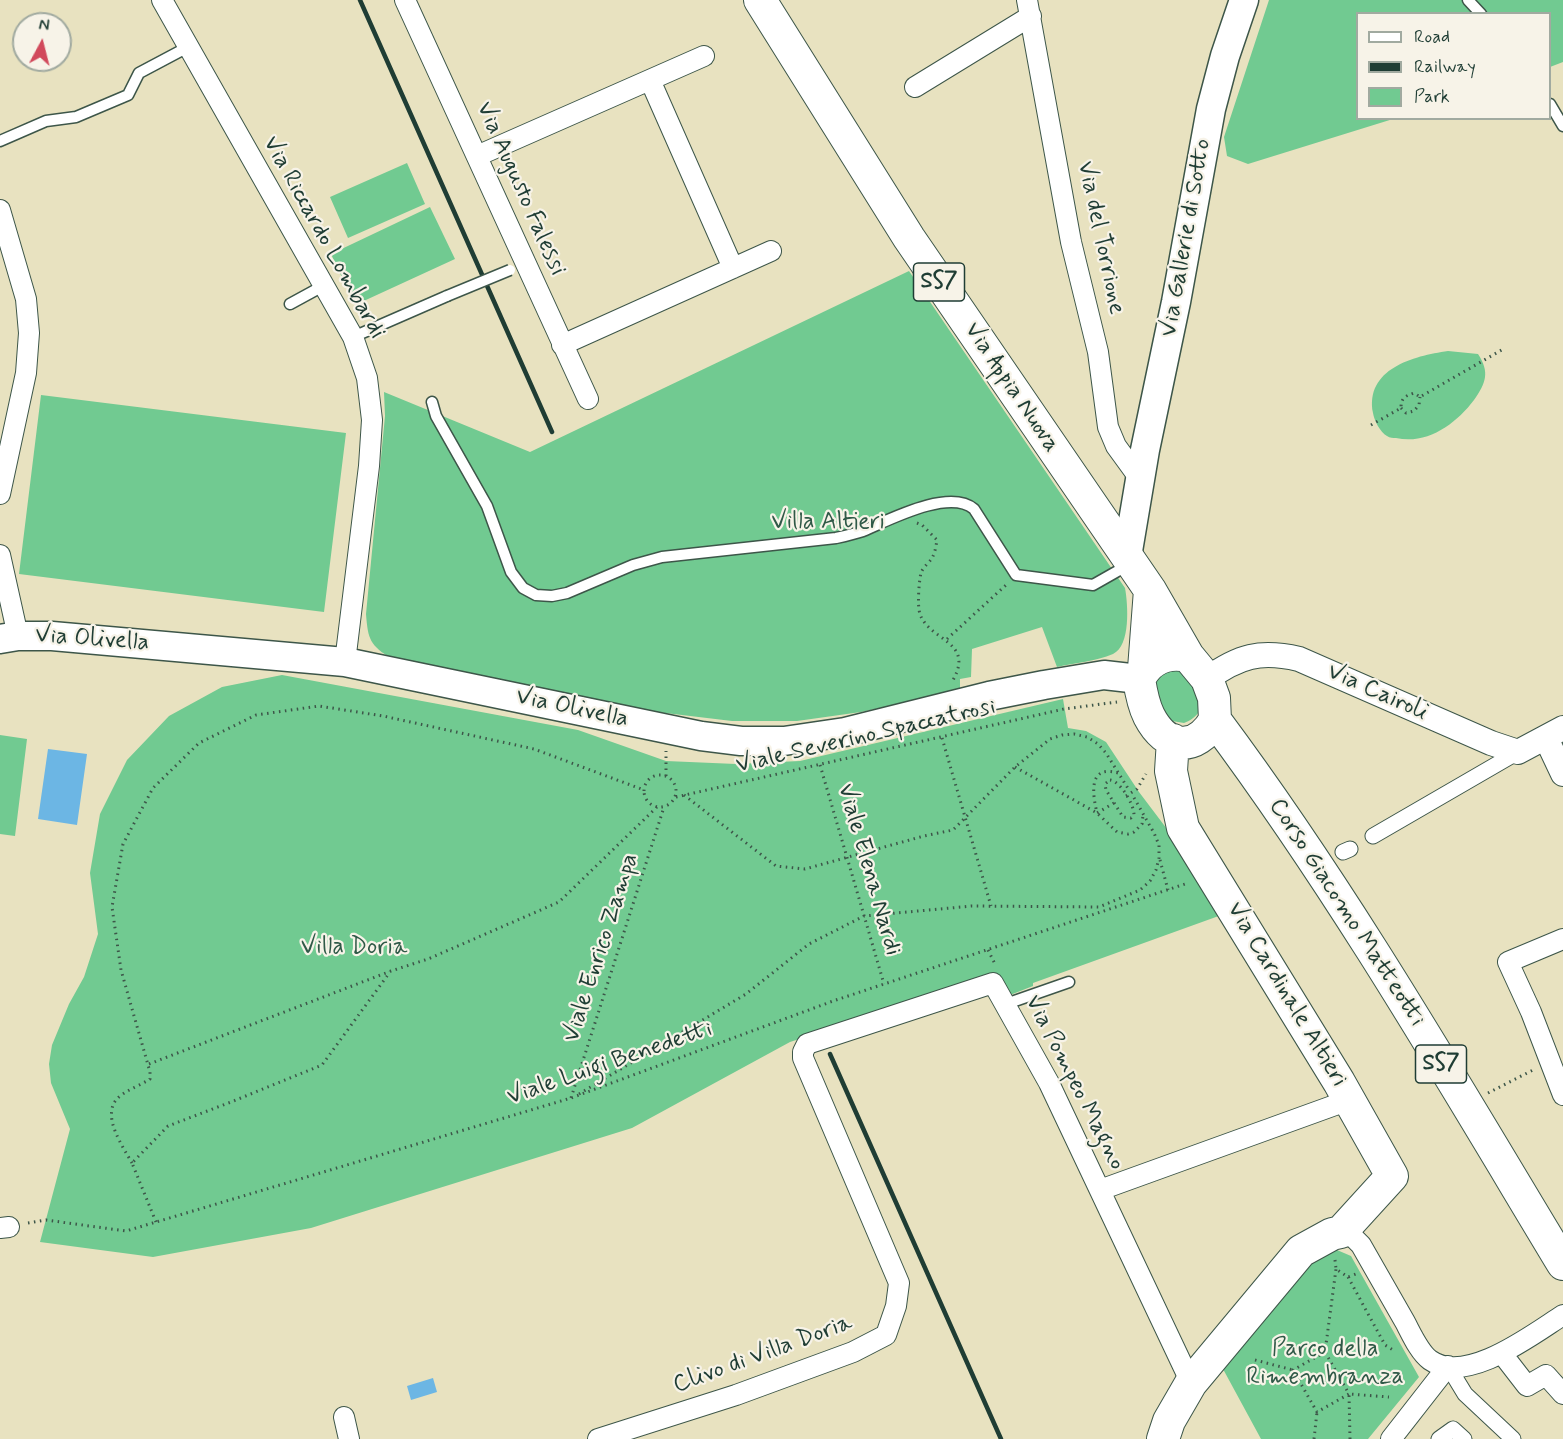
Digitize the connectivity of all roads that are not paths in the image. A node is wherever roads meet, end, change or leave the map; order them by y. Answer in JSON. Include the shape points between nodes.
{"nodes":[{"id":1,"x":162,"y":0,"type":"edge"},
{"id":2,"x":405,"y":0,"type":"edge"},
{"id":3,"x":760,"y":0,"type":"edge"},
{"id":4,"x":1244,"y":0,"type":"edge"},
{"id":5,"x":1468,"y":0,"type":"edge"},
{"id":6,"x":1029,"y":8,"type":"edge"},
{"id":7,"x":1479,"y":12,"type":"edge"},
{"id":8,"x":188,"y":48,"type":"junction"},
{"id":9,"x":704,"y":56,"type":"dead end"},
{"id":10,"x":650,"y":80,"type":"junction"},
{"id":11,"x":915,"y":87,"type":"dead end"},
{"id":12,"x":1551,"y":106,"type":"edge"},
{"id":13,"x":1563,"y":126,"type":"edge"},
{"id":14,"x":0,"y":141,"type":"edge"},
{"id":15,"x":477,"y":156,"type":"junction"},
{"id":16,"x":0,"y":210,"type":"edge"},
{"id":17,"x":771,"y":251,"type":"dead end"},
{"id":18,"x":517,"y":267,"type":"junction"},
{"id":19,"x":733,"y":268,"type":"junction"},
{"id":20,"x":323,"y":286,"type":"junction"},
{"id":21,"x":290,"y":304,"type":"dead end"},
{"id":22,"x":353,"y":337,"type":"junction"},
{"id":23,"x":562,"y":345,"type":"junction"},
{"id":24,"x":588,"y":399,"type":"dead end"},
{"id":25,"x":432,"y":402,"type":"dead end"},
{"id":26,"x":1140,"y":479,"type":"junction"},
{"id":27,"x":0,"y":494,"type":"edge"},
{"id":28,"x":0,"y":555,"type":"edge"},
{"id":29,"x":1129,"y":560,"type":"junction"},
{"id":30,"x":1150,"y":590,"type":"junction"},
{"id":31,"x":9,"y":638,"type":"edge"},
{"id":32,"x":345,"y":662,"type":"junction"},
{"id":33,"x":1198,"y":667,"type":"junction"},
{"id":34,"x":1142,"y":682,"type":"junction"},
{"id":35,"x":1215,"y":720,"type":"junction"},
{"id":36,"x":1555,"y":733,"type":"edge"},
{"id":37,"x":1173,"y":740,"type":"junction"},
{"id":38,"x":1518,"y":752,"type":"junction"},
{"id":39,"x":1563,"y":774,"type":"edge"},
{"id":40,"x":1373,"y":837,"type":"dead end"},
{"id":41,"x":1563,"y":939,"type":"edge"},
{"id":42,"x":1069,"y":982,"type":"dead end"},
{"id":43,"x":1006,"y":1004,"type":"junction"},
{"id":44,"x":807,"y":1044,"type":"joint"},
{"id":45,"x":1563,"y":1095,"type":"edge"},
{"id":46,"x":1349,"y":1100,"type":"junction"},
{"id":47,"x":1100,"y":1190,"type":"junction"},
{"id":48,"x":1336,"y":1233,"type":"junction"},
{"id":49,"x":1563,"y":1264,"type":"edge"},
{"id":50,"x":1563,"y":1315,"type":"edge"},
{"id":51,"x":1503,"y":1354,"type":"junction"},
{"id":52,"x":1448,"y":1366,"type":"junction"},
{"id":53,"x":1191,"y":1383,"type":"junction"},
{"id":54,"x":1563,"y":1394,"type":"edge"},
{"id":55,"x":344,"y":1417,"type":"dead end"},
{"id":56,"x":349,"y":1439,"type":"edge"},
{"id":57,"x":598,"y":1439,"type":"edge"},
{"id":58,"x":1163,"y":1439,"type":"edge"},
{"id":59,"x":1391,"y":1439,"type":"edge"},
{"id":60,"x":1439,"y":1439,"type":"edge"},
{"id":61,"x":1464,"y":1439,"type":"edge"},
{"id":62,"x":1513,"y":1439,"type":"edge"}],
"edges":[{"from":1,"to":8,"type":"street","name":"Via Riccardo Lombardi"},
{"from":2,"to":15,"type":"street","name":"Via Augusto Falessi"},
{"from":3,"to":29,"type":"main road","name":"Via Appia Nuova","number":"SS7","via":[[909,238]]},
{"from":4,"to":26,"type":"main road","name":"Via Gallerie di Sotto","via":[[1211,109]]},
{"from":5,"to":7,"type":"lane"},
{"from":6,"to":11,"type":"street"},
{"from":6,"to":26,"type":"street","name":"Via del Torrione","via":[[1071,242],[1098,352],[1108,427],[1116,446]]},
{"from":8,"to":14,"type":"lane","via":[[138,73],[128,95],[76,117],[46,121]]},
{"from":8,"to":20,"type":"street","name":"Via Riccardo Lombardi"},
{"from":9,"to":10,"type":"street"},
{"from":10,"to":15,"type":"street"},
{"from":10,"to":19,"type":"street"},
{"from":12,"to":13,"type":"lane"},
{"from":15,"to":18,"type":"street","name":"Via Augusto Falessi"},
{"from":16,"to":27,"type":"street","via":[[24,289],[29,333],[26,373]]},
{"from":17,"to":19,"type":"street"},
{"from":18,"to":22,"type":"lane","bridge":true},
{"from":18,"to":23,"type":"street","name":"Via Augusto Falessi"},
{"from":19,"to":23,"type":"street"},
{"from":20,"to":21,"type":"lane"},
{"from":20,"to":22,"type":"street","name":"Via Riccardo Lombardi"},
{"from":22,"to":32,"type":"street","name":"Via Riccardo Lombardi","via":[[367,378],[372,420]]},
{"from":23,"to":24,"type":"street","name":"Via Augusto Falessi"},
{"from":25,"to":29,"type":"lane","via":[[436,416],[487,506],[511,572],[519,585],[536,595],[567,593],[662,557],[836,538],[952,501],[974,509],[1016,575],[1093,585]]},
{"from":26,"to":29,"type":"main road","name":"Via Gallerie di Sotto"},
{"from":28,"to":31,"type":"street"},
{"from":29,"to":30,"type":"main road","name":"Via Appia Nuova","number":"SS7"},
{"from":30,"to":33,"type":"main road","name":"Via Appia Nuova","number":"SS7"},
{"from":30,"to":34,"type":"main road"},
{"from":31,"to":32,"type":"main road","name":"Via Olivella","via":[[51,636]]},
{"from":32,"to":34,"type":"main road","name":"Via Olivella","via":[[741,741],[784,741],[845,732],[1044,685],[1104,675]]},
{"from":33,"to":34,"type":"main road","via":[[1177,654],[1160,657]]},
{"from":33,"to":35,"type":"main road","via":[[1214,698]]},
{"from":33,"to":38,"type":"street","name":"Via Cairoli","via":[[1226,665],[1249,656],[1299,659]]},
{"from":34,"to":37,"type":"main road","via":[[1151,719]]},
{"from":35,"to":37,"type":"main road","via":[[1209,730],[1191,743]]},
{"from":35,"to":49,"type":"main road","name":"Corso Giacomo Matteotti","number":"SS7","via":[[1354,920]]},
{"from":36,"to":38,"type":"street"},
{"from":36,"to":39,"type":"street"},
{"from":37,"to":46,"type":"main road","name":"Via Cardinale Altieri","via":[[1171,771],[1183,828]]},
{"from":38,"to":40,"type":"street"},
{"from":41,"to":45,"type":"street","via":[[1509,962]]},
{"from":42,"to":43,"type":"lane"},
{"from":43,"to":44,"type":"street","name":"Via Pompeo Magno","via":[[993,983]]},
{"from":43,"to":47,"type":"street","name":"Via Pompeo Magno"},
{"from":44,"to":57,"type":"street","name":"Clivo di Villa Doria","via":[[803,1058],[898,1282],[896,1306],[886,1335],[854,1352],[736,1395]]},
{"from":46,"to":47,"type":"street"},
{"from":46,"to":48,"type":"main road","name":"Via Cardinale Altieri","via":[[1392,1176]]},
{"from":47,"to":53,"type":"street","name":"Via Pompeo Magno"},
{"from":48,"to":52,"type":"street","via":[[1354,1238],[1361,1245],[1417,1343],[1430,1360]]},
{"from":48,"to":53,"type":"main road","via":[[1301,1251]]},
{"from":50,"to":51,"type":"street"},
{"from":51,"to":52,"type":"street","via":[[1465,1366]]},
{"from":51,"to":54,"type":"street","via":[[1527,1386],[1546,1375]]},
{"from":52,"to":59,"type":"street"},
{"from":52,"to":62,"type":"street","via":[[1465,1394]]},
{"from":53,"to":58,"type":"main road"},
{"from":55,"to":56,"type":"street"},
{"from":60,"to":61,"type":"street","via":[[1453,1429]]}]}
